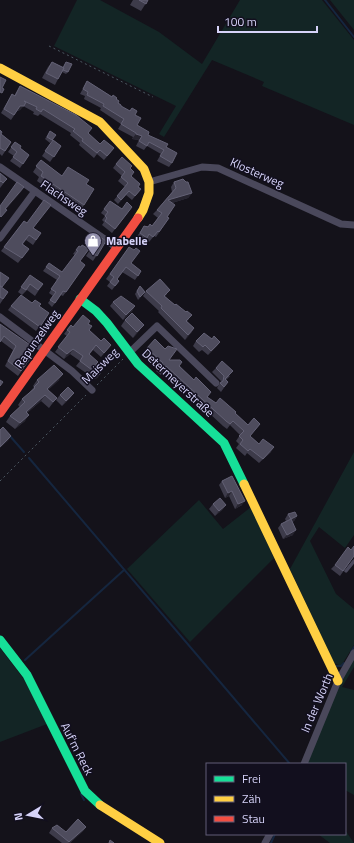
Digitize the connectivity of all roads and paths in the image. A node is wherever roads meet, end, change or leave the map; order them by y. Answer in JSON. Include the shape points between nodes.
{"nodes":[{"id":1,"x":49,"y":46,"type":"dead end"},
{"id":2,"x":0,"y":68,"type":"edge"},
{"id":3,"x":153,"y":97,"type":"dead end"},
{"id":4,"x":0,"y":167,"type":"edge"},
{"id":5,"x":149,"y":182,"type":"junction"},
{"id":6,"x":35,"y":192,"type":"junction"},
{"id":7,"x":354,"y":225,"type":"edge"},
{"id":8,"x":0,"y":238,"type":"edge"},
{"id":9,"x":116,"y":247,"type":"junction"},
{"id":10,"x":80,"y":299,"type":"junction"},
{"id":11,"x":0,"y":317,"type":"edge"},
{"id":12,"x":44,"y":350,"type":"junction"},
{"id":13,"x":129,"y":353,"type":"junction"},
{"id":14,"x":216,"y":383,"type":"dead end"},
{"id":15,"x":92,"y":390,"type":"junction"},
{"id":16,"x":0,"y":413,"type":"edge"},
{"id":17,"x":0,"y":482,"type":"edge"},
{"id":18,"x":354,"y":561,"type":"edge"},
{"id":19,"x":346,"y":571,"type":"edge"},
{"id":20,"x":0,"y":640,"type":"edge"},
{"id":21,"x":354,"y":653,"type":"edge"},
{"id":22,"x":338,"y":681,"type":"junction"},
{"id":23,"x":304,"y":763,"type":"edge"},
{"id":24,"x":160,"y":843,"type":"edge"}],
"edges":[{"from":1,"to":3,"type":"path"},
{"from":2,"to":5,"type":"street","via":[[100,122],[144,169]]},
{"from":4,"to":6,"type":"street","name":"Flachsweg"},
{"from":5,"to":7,"type":"street","name":"Klosterweg","via":[[202,167],[218,168],[341,224]]},
{"from":5,"to":9,"type":"street","via":[[149,194],[143,210]]},
{"from":6,"to":8,"type":"street"},
{"from":6,"to":9,"type":"street","name":"Flachsweg"},
{"from":9,"to":10,"type":"street"},
{"from":10,"to":12,"type":"street","name":"Rapunzelweg"},
{"from":10,"to":13,"type":"street","name":"Determeyerstraße","via":[[107,323]]},
{"from":11,"to":12,"type":"street"},
{"from":12,"to":15,"type":"street"},
{"from":12,"to":16,"type":"street","name":"Rapunzelweg"},
{"from":13,"to":14,"type":"street","name":"Maisweg","via":[[156,326]]},
{"from":13,"to":15,"type":"path","name":"Maisweg"},
{"from":13,"to":22,"type":"street","name":"Determeyerstraße","via":[[230,451]]},
{"from":15,"to":17,"type":"path","name":"Maisweg"},
{"from":18,"to":19,"type":"lane"},
{"from":20,"to":24,"type":"street","name":"Auf'm Reck","via":[[27,675],[85,790],[95,802]]},
{"from":21,"to":22,"type":"street","name":"In der Worth"},
{"from":22,"to":23,"type":"street","name":"In der Worth"}]}
